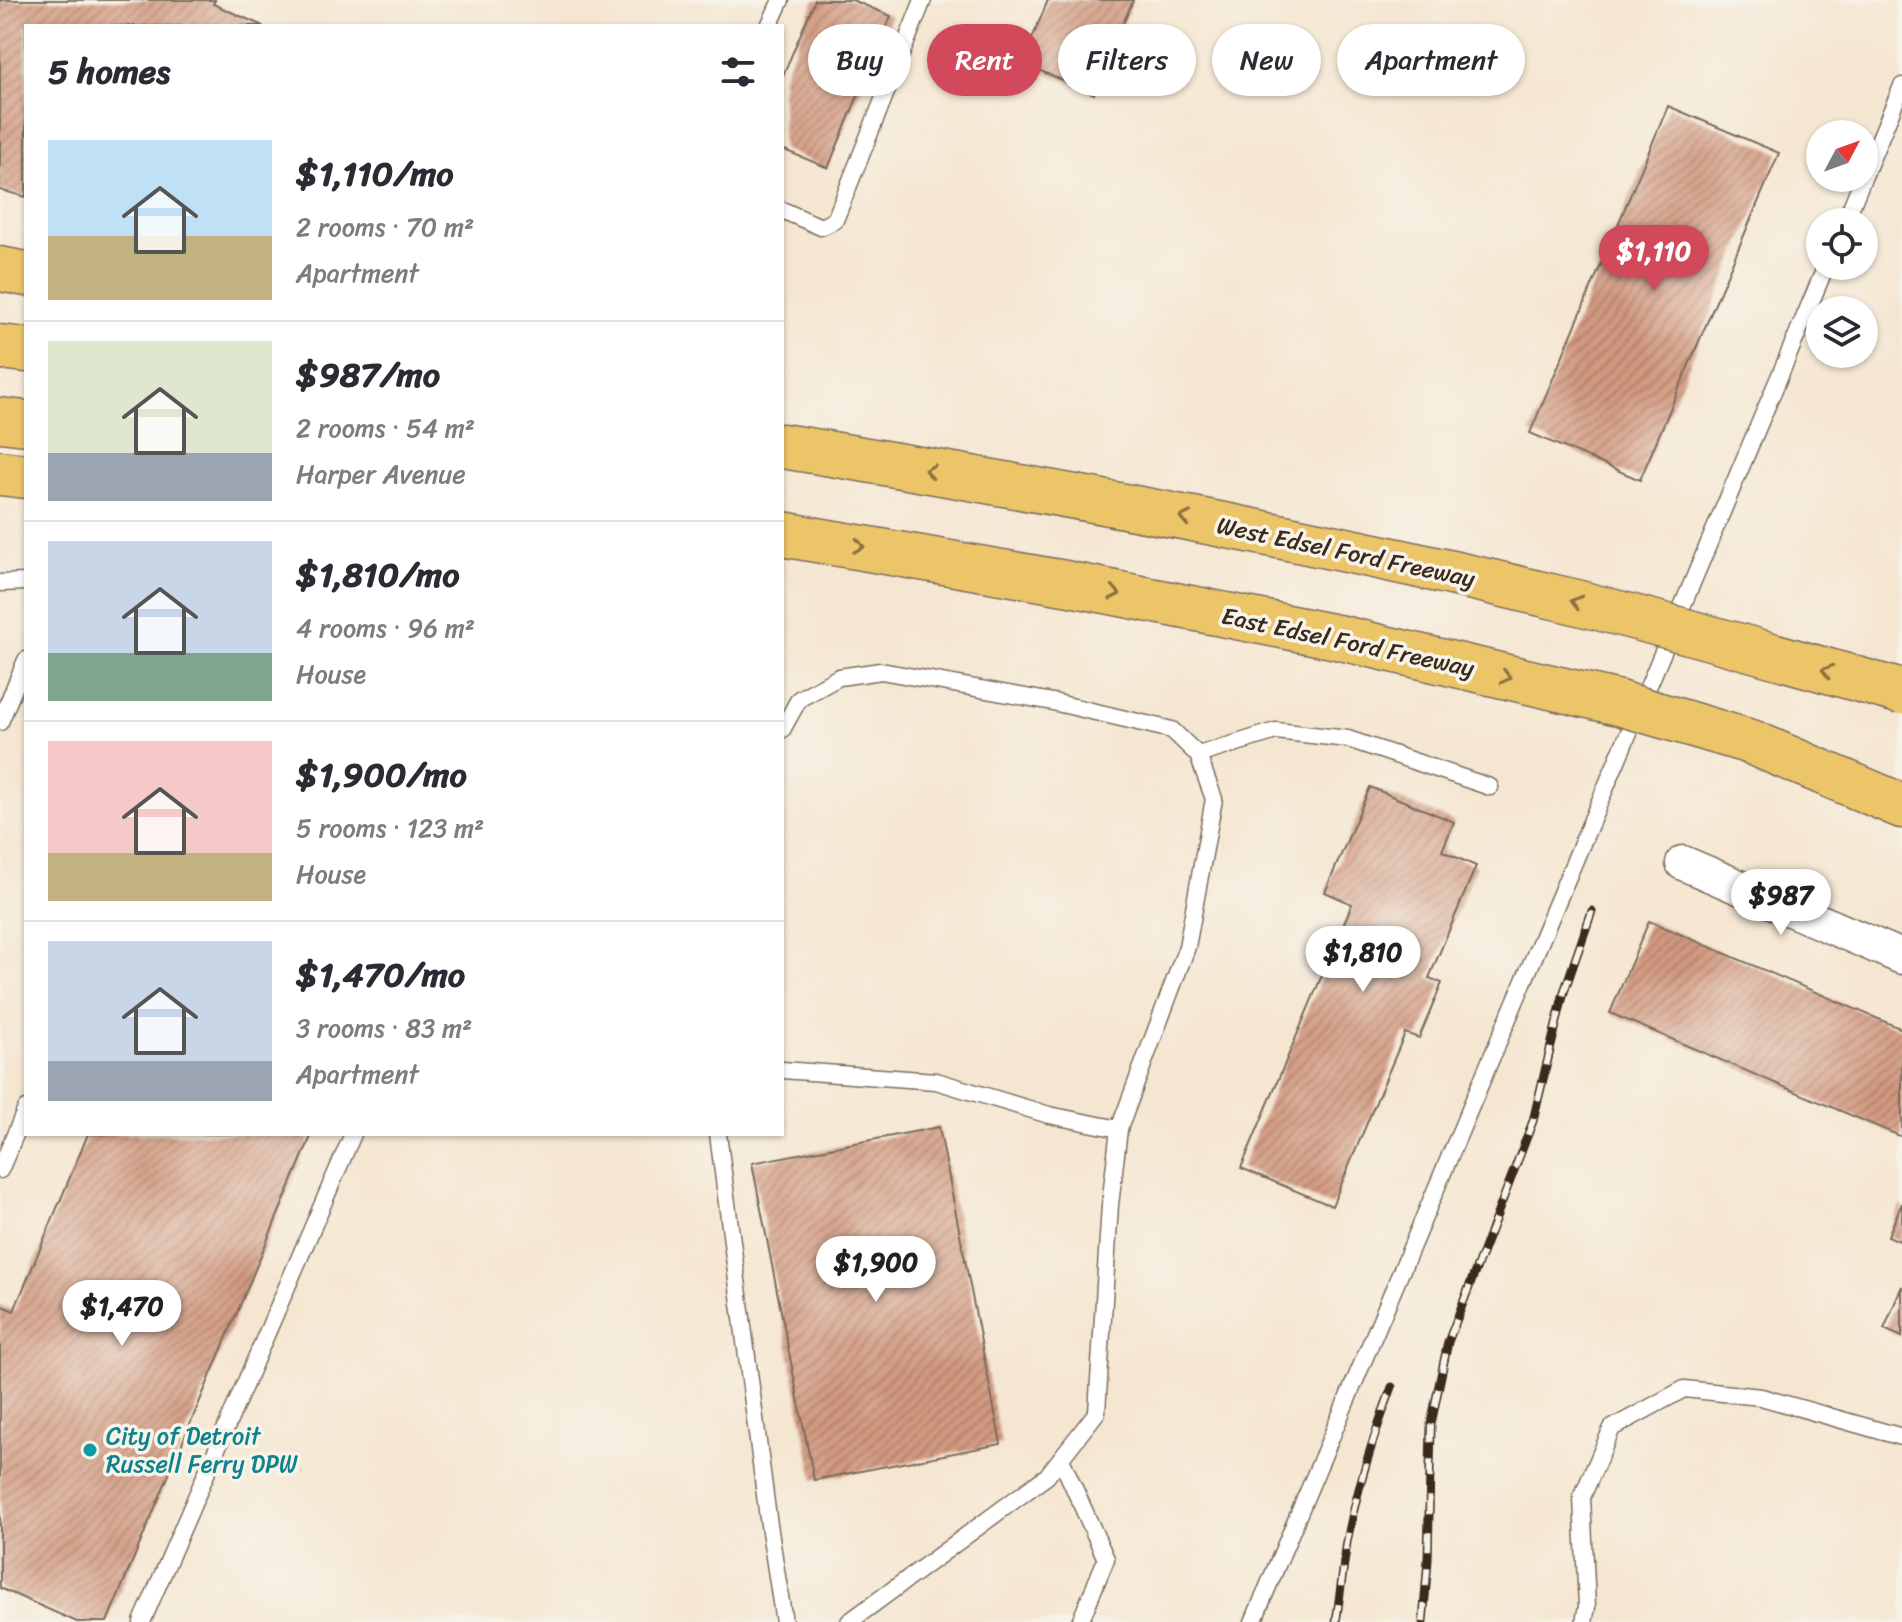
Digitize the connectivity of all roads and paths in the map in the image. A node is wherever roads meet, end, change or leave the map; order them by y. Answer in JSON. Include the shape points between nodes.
{"nodes":[{"id":1,"x":781,"y":0,"type":"edge"},
{"id":2,"x":923,"y":0,"type":"edge"},
{"id":3,"x":770,"y":24,"type":"edge"},
{"id":4,"x":1902,"y":86,"type":"edge"},
{"id":5,"x":1878,"y":143,"type":"edge"},
{"id":6,"x":784,"y":211,"type":"edge"},
{"id":7,"x":0,"y":269,"type":"edge"},
{"id":8,"x":24,"y":274,"type":"edge"},
{"id":9,"x":1820,"y":280,"type":"edge"},
{"id":10,"x":0,"y":347,"type":"edge"},
{"id":11,"x":24,"y":350,"type":"edge"},
{"id":12,"x":0,"y":420,"type":"edge"},
{"id":13,"x":24,"y":423,"type":"edge"},
{"id":14,"x":784,"y":446,"type":"edge"},
{"id":15,"x":0,"y":473,"type":"edge"},
{"id":16,"x":24,"y":476,"type":"edge"},
{"id":17,"x":784,"y":534,"type":"edge"},
{"id":18,"x":24,"y":582,"type":"edge"},
{"id":19,"x":0,"y":583,"type":"edge"},
{"id":20,"x":24,"y":665,"type":"edge"},
{"id":21,"x":1902,"y":692,"type":"edge"},
{"id":22,"x":0,"y":722,"type":"edge"},
{"id":23,"x":784,"y":726,"type":"edge"},
{"id":24,"x":1751,"y":742,"type":"junction"},
{"id":25,"x":1198,"y":755,"type":"junction"},
{"id":26,"x":1490,"y":787,"type":"dead end"},
{"id":27,"x":1902,"y":795,"type":"edge"},
{"id":28,"x":1902,"y":806,"type":"edge"},
{"id":29,"x":1683,"y":863,"type":"dead end"},
{"id":30,"x":1902,"y":957,"type":"edge"},
{"id":31,"x":784,"y":1070,"type":"edge"},
{"id":32,"x":24,"y":1114,"type":"edge"},
{"id":33,"x":1119,"y":1129,"type":"junction"},
{"id":34,"x":352,"y":1136,"type":"edge"},
{"id":35,"x":718,"y":1136,"type":"edge"},
{"id":36,"x":0,"y":1170,"type":"edge"},
{"id":37,"x":1902,"y":1437,"type":"edge"},
{"id":38,"x":1061,"y":1459,"type":"junction"},
{"id":39,"x":142,"y":1622,"type":"edge"},
{"id":40,"x":784,"y":1622,"type":"edge"},
{"id":41,"x":849,"y":1622,"type":"edge"},
{"id":42,"x":1080,"y":1622,"type":"edge"},
{"id":43,"x":1253,"y":1622,"type":"edge"},
{"id":44,"x":1584,"y":1622,"type":"edge"}],
"edges":[{"from":1,"to":3,"type":"lane"},
{"from":2,"to":6,"type":"lane","via":[[835,220],[821,227]]},
{"from":4,"to":5,"type":"lane"},
{"from":7,"to":8,"type":"highway"},
{"from":9,"to":43,"type":"lane"},
{"from":10,"to":11,"type":"highway"},
{"from":12,"to":13,"type":"highway"},
{"from":21,"to":14,"type":"highway","name":"West Edsel Ford Freeway","one_way":true,"bridge":true,"via":[[1565,599],[1376,556],[1038,489]]},
{"from":15,"to":16,"type":"highway"},
{"from":17,"to":24,"type":"highway","name":"East Edsel Ford Freeway","one_way":true,"bridge":true,"via":[[1337,637],[1619,703]]},
{"from":18,"to":19,"type":"lane"},
{"from":20,"to":22,"type":"lane"},
{"from":23,"to":25,"type":"lane","via":[[799,699],[839,677],[881,671],[1172,730]]},
{"from":24,"to":27,"type":"highway","name":"East Edsel Ford Freeway"},
{"from":24,"to":28,"type":"highway"},
{"from":25,"to":26,"type":"lane","via":[[1276,731],[1334,737]]},
{"from":25,"to":33,"type":"lane","via":[[1214,799],[1187,947]]},
{"from":29,"to":30,"type":"street"},
{"from":31,"to":33,"type":"lane","via":[[936,1081],[1049,1115]]},
{"from":32,"to":36,"type":"lane"},
{"from":33,"to":38,"type":"lane","via":[[1097,1412]]},
{"from":34,"to":39,"type":"lane"},
{"from":35,"to":40,"type":"lane"},
{"from":37,"to":44,"type":"lane","via":[[1761,1397],[1684,1389],[1612,1428],[1582,1497]]},
{"from":38,"to":41,"type":"lane","via":[[1047,1476]]},
{"from":38,"to":42,"type":"lane","via":[[1106,1559]]}]}
